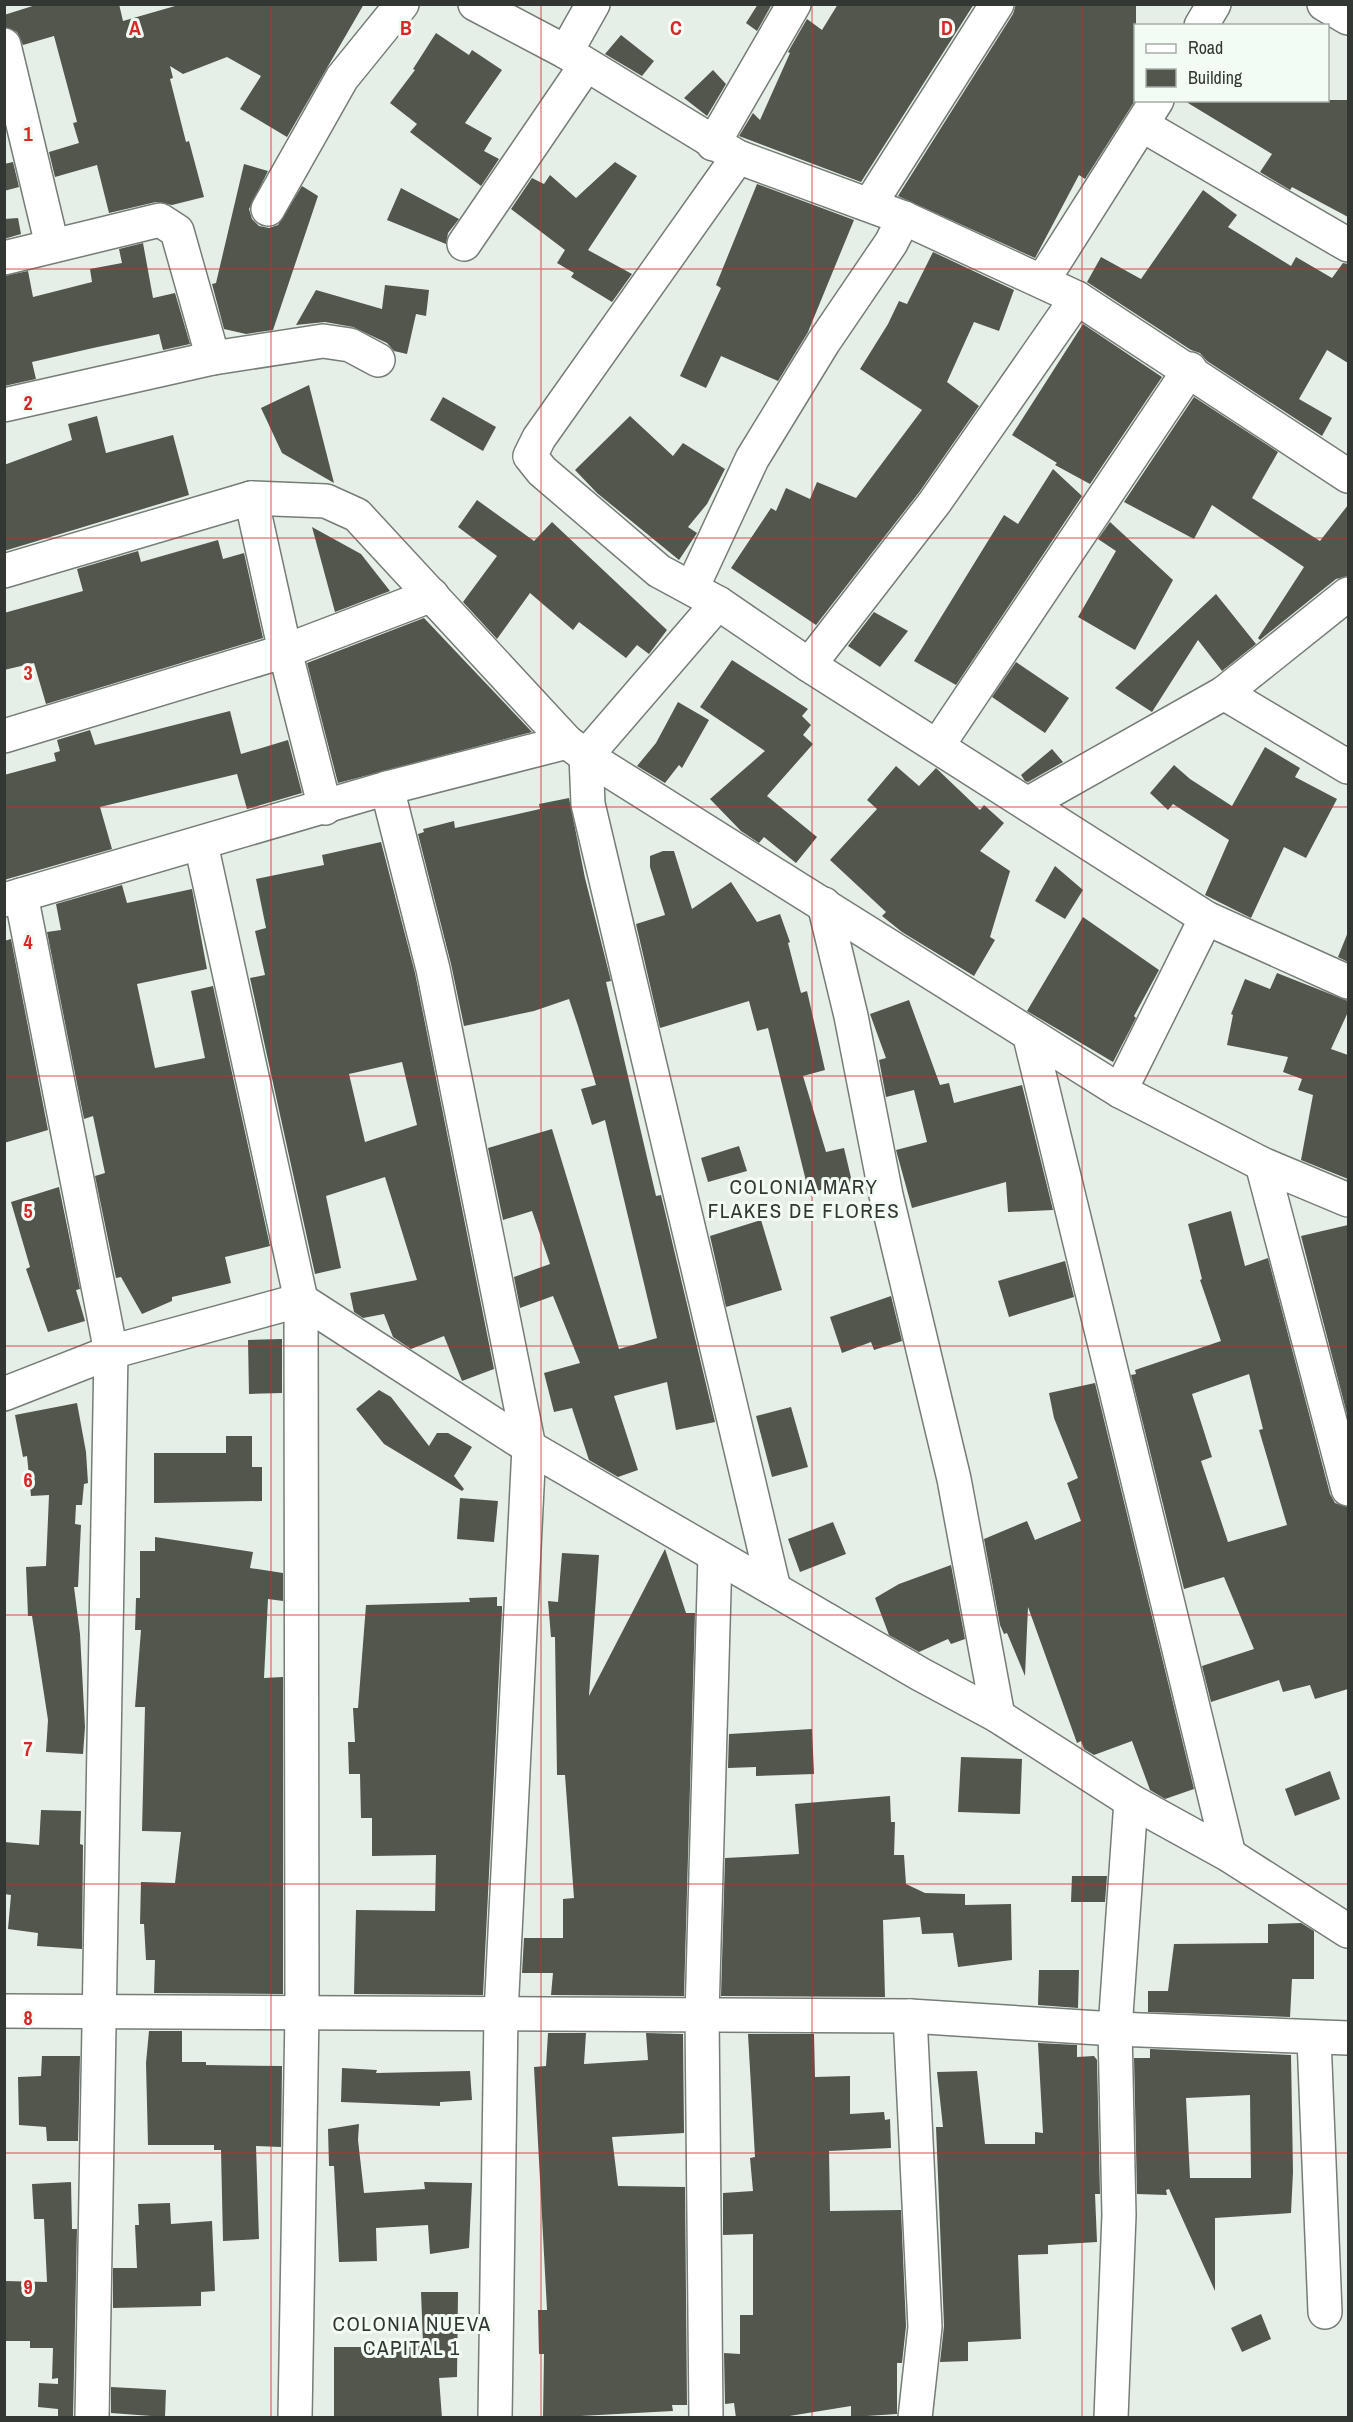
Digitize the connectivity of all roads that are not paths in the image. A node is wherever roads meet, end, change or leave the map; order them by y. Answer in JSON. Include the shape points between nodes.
{"nodes":[{"id":1,"x":402,"y":4,"type":"edge"},
{"id":2,"x":475,"y":4,"type":"edge"},
{"id":3,"x":593,"y":4,"type":"edge"},
{"id":4,"x":794,"y":4,"type":"edge"},
{"id":5,"x":997,"y":4,"type":"edge"},
{"id":6,"x":1214,"y":4,"type":"edge"},
{"id":7,"x":1324,"y":4,"type":"edge"},
{"id":8,"x":1348,"y":18,"type":"edge"},
{"id":9,"x":1202,"y":24,"type":"edge"},
{"id":10,"x":4,"y":45,"type":"edge"},
{"id":11,"x":576,"y":58,"type":"junction"},
{"id":12,"x":1149,"y":113,"type":"edge"},
{"id":13,"x":725,"y":151,"type":"junction"},
{"id":14,"x":870,"y":204,"type":"junction"},
{"id":15,"x":268,"y":209,"type":"dead end"},
{"id":16,"x":904,"y":218,"type":"junction"},
{"id":17,"x":464,"y":244,"type":"dead end"},
{"id":18,"x":52,"y":245,"type":"junction"},
{"id":19,"x":1348,"y":245,"type":"edge"},
{"id":20,"x":4,"y":258,"type":"edge"},
{"id":21,"x":1043,"y":280,"type":"junction"},
{"id":22,"x":1077,"y":298,"type":"junction"},
{"id":23,"x":213,"y":358,"type":"junction"},
{"id":24,"x":378,"y":360,"type":"dead end"},
{"id":25,"x":1190,"y":369,"type":"junction"},
{"id":26,"x":4,"y":405,"type":"edge"},
{"id":27,"x":1348,"y":476,"type":"edge"},
{"id":28,"x":251,"y":498,"type":"junction"},
{"id":29,"x":4,"y":571,"type":"edge"},
{"id":30,"x":432,"y":594,"type":"junction"},
{"id":31,"x":1348,"y":594,"type":"edge"},
{"id":32,"x":705,"y":595,"type":"junction"},
{"id":33,"x":285,"y":651,"type":"junction"},
{"id":34,"x":809,"y":665,"type":"junction"},
{"id":35,"x":1224,"y":693,"type":"junction"},
{"id":36,"x":4,"y":736,"type":"edge"},
{"id":37,"x":938,"y":745,"type":"junction"},
{"id":38,"x":577,"y":749,"type":"junction"},
{"id":39,"x":1348,"y":767,"type":"edge"},
{"id":40,"x":387,"y":788,"type":"junction"},
{"id":41,"x":1029,"y":803,"type":"junction"},
{"id":42,"x":325,"y":808,"type":"junction"},
{"id":43,"x":201,"y":844,"type":"junction"},
{"id":44,"x":13,"y":898,"type":"edge"},
{"id":45,"x":824,"y":904,"type":"junction"},
{"id":46,"x":1206,"y":918,"type":"junction"},
{"id":47,"x":1348,"y":982,"type":"edge"},
{"id":48,"x":1030,"y":1036,"type":"junction"},
{"id":49,"x":1120,"y":1090,"type":"junction"},
{"id":50,"x":1262,"y":1164,"type":"junction"},
{"id":51,"x":1348,"y":1200,"type":"edge"},
{"id":52,"x":301,"y":1300,"type":"junction"},
{"id":53,"x":111,"y":1352,"type":"junction"},
{"id":54,"x":4,"y":1394,"type":"edge"},
{"id":55,"x":529,"y":1447,"type":"junction"},
{"id":56,"x":1348,"y":1489,"type":"edge"},
{"id":57,"x":715,"y":1555,"type":"junction"},
{"id":58,"x":774,"y":1589,"type":"junction"},
{"id":59,"x":998,"y":1716,"type":"junction"},
{"id":60,"x":1131,"y":1801,"type":"junction"},
{"id":61,"x":1229,"y":1855,"type":"junction"},
{"id":62,"x":1348,"y":1931,"type":"edge"},
{"id":63,"x":4,"y":2011,"type":"edge"},
{"id":64,"x":100,"y":2011,"type":"junction"},
{"id":65,"x":302,"y":2013,"type":"junction"},
{"id":66,"x":501,"y":2014,"type":"junction"},
{"id":67,"x":702,"y":2015,"type":"junction"},
{"id":68,"x":910,"y":2016,"type":"junction"},
{"id":69,"x":1115,"y":2029,"type":"junction"},
{"id":70,"x":1314,"y":2038,"type":"junction"},
{"id":71,"x":1348,"y":2038,"type":"edge"},
{"id":72,"x":1324,"y":2312,"type":"dead end"},
{"id":73,"x":92,"y":2418,"type":"edge"},
{"id":74,"x":295,"y":2418,"type":"edge"},
{"id":75,"x":495,"y":2418,"type":"edge"},
{"id":76,"x":706,"y":2418,"type":"edge"},
{"id":77,"x":915,"y":2418,"type":"edge"},
{"id":78,"x":1111,"y":2418,"type":"edge"}],
"edges":[{"from":1,"to":15,"type":"street","via":[[342,78]]},
{"from":2,"to":11,"type":"street"},
{"from":3,"to":11,"type":"street"},
{"from":4,"to":13,"type":"street"},
{"from":5,"to":14,"type":"street"},
{"from":6,"to":9,"type":"street"},
{"from":7,"to":8,"type":"street"},
{"from":10,"to":18,"type":"street"},
{"from":11,"to":13,"type":"street"},
{"from":11,"to":17,"type":"street"},
{"from":12,"to":19,"type":"street"},
{"from":12,"to":21,"type":"street"},
{"from":13,"to":14,"type":"street"},
{"from":13,"to":32,"type":"street","via":[[530,456],[542,471],[659,571]]},
{"from":14,"to":16,"type":"street"},
{"from":16,"to":21,"type":"street"},
{"from":16,"to":32,"type":"street","via":[[752,459]]},
{"from":18,"to":20,"type":"street"},
{"from":18,"to":23,"type":"street","via":[[160,220],[177,231]]},
{"from":21,"to":22,"type":"street"},
{"from":22,"to":25,"type":"street"},
{"from":22,"to":34,"type":"street","via":[[935,502]]},
{"from":23,"to":24,"type":"street","via":[[323,341],[350,345]]},
{"from":23,"to":26,"type":"street"},
{"from":25,"to":27,"type":"street"},
{"from":25,"to":37,"type":"street"},
{"from":28,"to":29,"type":"street"},
{"from":28,"to":30,"type":"street","via":[[326,501],[357,515]]},
{"from":28,"to":33,"type":"street"},
{"from":30,"to":33,"type":"street"},
{"from":30,"to":38,"type":"street"},
{"from":31,"to":35,"type":"street"},
{"from":32,"to":34,"type":"street"},
{"from":32,"to":38,"type":"street"},
{"from":33,"to":36,"type":"street"},
{"from":33,"to":42,"type":"street"},
{"from":34,"to":37,"type":"street"},
{"from":35,"to":39,"type":"street"},
{"from":35,"to":41,"type":"street"},
{"from":37,"to":41,"type":"street"},
{"from":38,"to":40,"type":"street"},
{"from":38,"to":45,"type":"street"},
{"from":38,"to":58,"type":"street"},
{"from":40,"to":42,"type":"street"},
{"from":40,"to":55,"type":"street","via":[[434,969]]},
{"from":41,"to":46,"type":"street"},
{"from":42,"to":43,"type":"street"},
{"from":43,"to":44,"type":"street"},
{"from":43,"to":52,"type":"street"},
{"from":44,"to":53,"type":"street"},
{"from":45,"to":48,"type":"street"},
{"from":45,"to":59,"type":"street","via":[[851,1016],[886,1195],[954,1479]]},
{"from":46,"to":47,"type":"street"},
{"from":46,"to":49,"type":"street"},
{"from":48,"to":49,"type":"street"},
{"from":48,"to":61,"type":"street"},
{"from":49,"to":50,"type":"street"},
{"from":50,"to":51,"type":"street"},
{"from":50,"to":56,"type":"street"},
{"from":52,"to":53,"type":"street"},
{"from":52,"to":55,"type":"street"},
{"from":52,"to":65,"type":"street"},
{"from":53,"to":54,"type":"street"},
{"from":53,"to":64,"type":"street"},
{"from":55,"to":57,"type":"street"},
{"from":55,"to":66,"type":"street"},
{"from":57,"to":58,"type":"street"},
{"from":57,"to":67,"type":"street"},
{"from":58,"to":59,"type":"street"},
{"from":59,"to":60,"type":"street"},
{"from":60,"to":61,"type":"street"},
{"from":60,"to":69,"type":"street"},
{"from":61,"to":62,"type":"street"},
{"from":63,"to":64,"type":"street"},
{"from":64,"to":65,"type":"street"},
{"from":64,"to":73,"type":"street"},
{"from":65,"to":66,"type":"street"},
{"from":65,"to":74,"type":"street"},
{"from":66,"to":67,"type":"street"},
{"from":66,"to":75,"type":"street"},
{"from":67,"to":68,"type":"street"},
{"from":67,"to":76,"type":"street"},
{"from":68,"to":69,"type":"street"},
{"from":68,"to":77,"type":"street","via":[[925,2327]]},
{"from":69,"to":70,"type":"street"},
{"from":69,"to":78,"type":"street","via":[[1119,2215]]},
{"from":70,"to":71,"type":"street"},
{"from":70,"to":72,"type":"street"}]}
